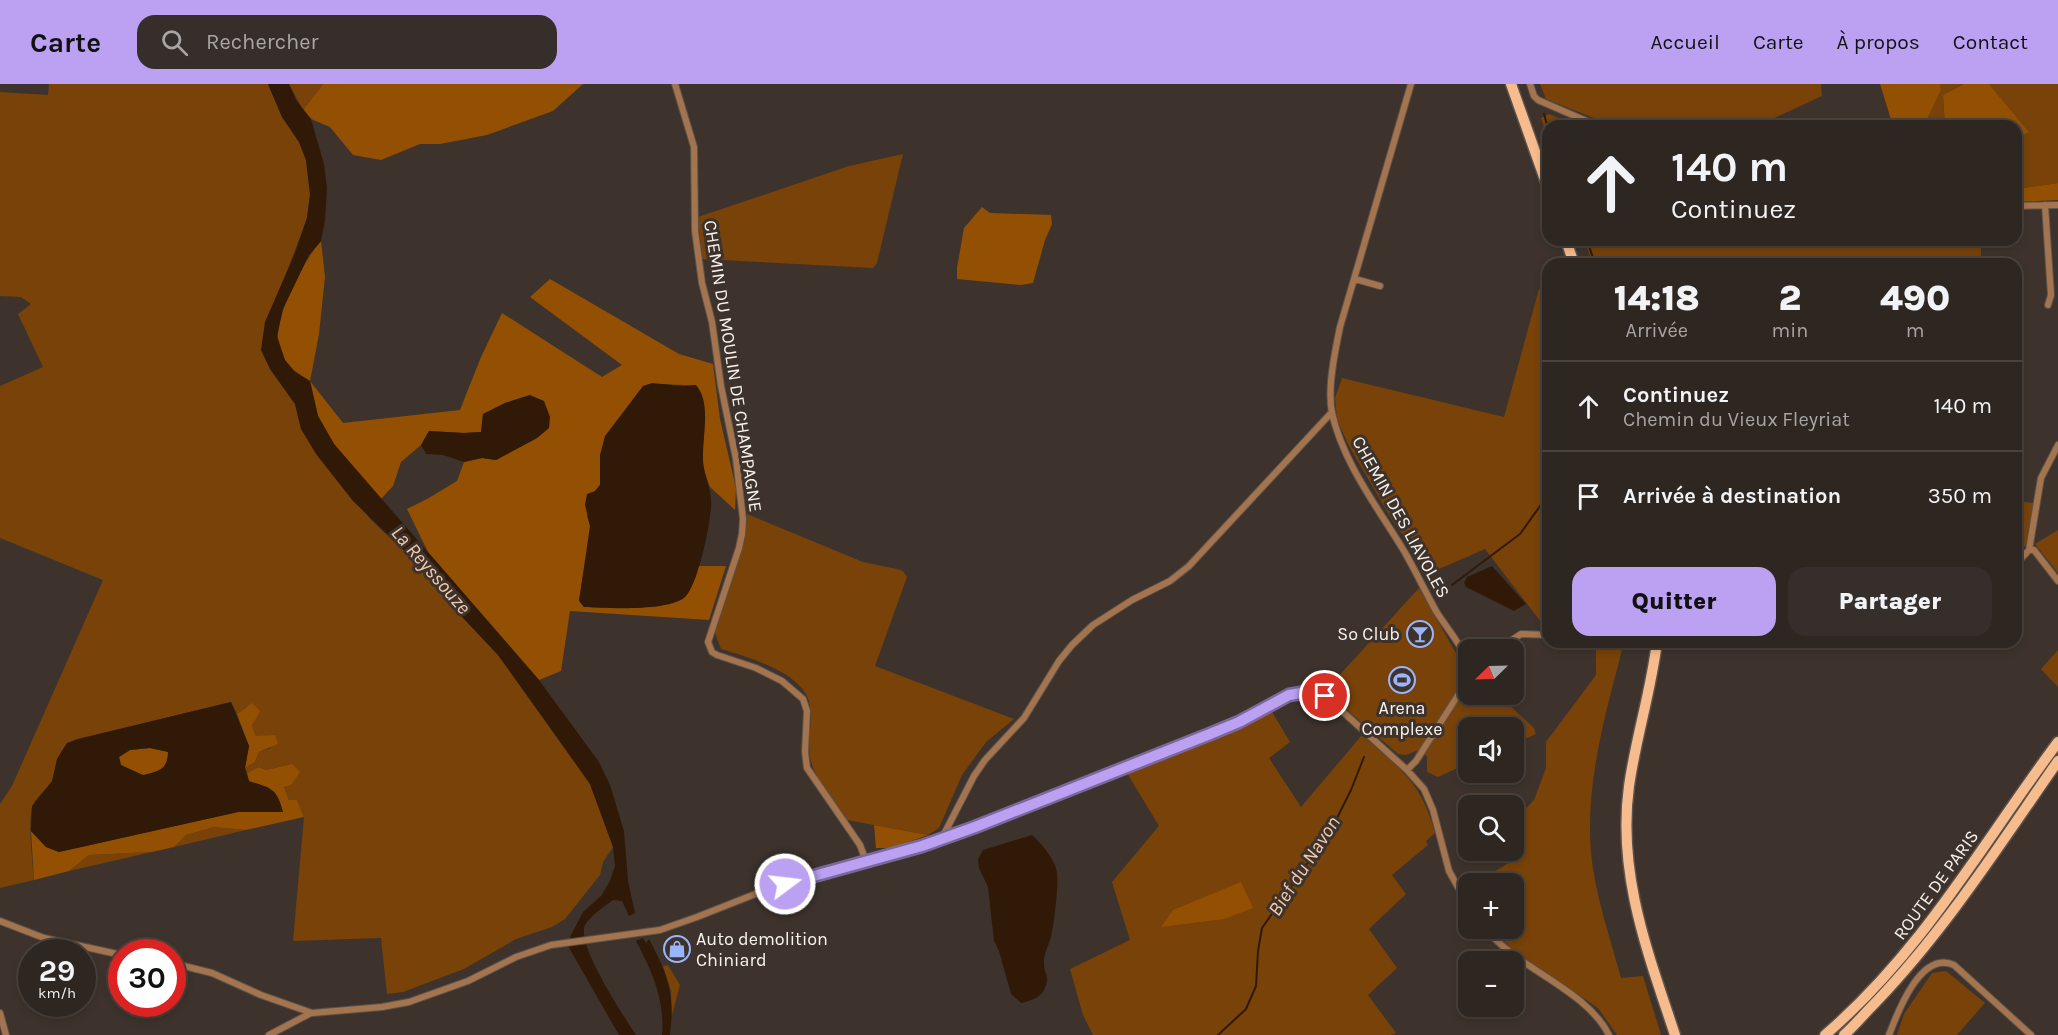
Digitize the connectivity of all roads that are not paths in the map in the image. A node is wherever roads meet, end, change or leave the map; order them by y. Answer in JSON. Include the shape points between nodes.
{"nodes":[{"id":1,"x":675,"y":84,"type":"edge"},
{"id":2,"x":1411,"y":84,"type":"edge"},
{"id":3,"x":1511,"y":84,"type":"edge"},
{"id":4,"x":1530,"y":84,"type":"edge"},
{"id":5,"x":1584,"y":120,"type":"edge"},
{"id":6,"x":1542,"y":171,"type":"edge"},
{"id":7,"x":2045,"y":205,"type":"junction"},
{"id":8,"x":2058,"y":205,"type":"edge"},
{"id":9,"x":2022,"y":206,"type":"edge"},
{"id":10,"x":1355,"y":279,"type":"junction"},
{"id":11,"x":1380,"y":286,"type":"dead end"},
{"id":12,"x":2048,"y":305,"type":"dead end"},
{"id":13,"x":1332,"y":412,"type":"junction"},
{"id":14,"x":2058,"y":445,"type":"edge"},
{"id":15,"x":2029,"y":550,"type":"junction"},
{"id":16,"x":2022,"y":558,"type":"edge"},
{"id":17,"x":2058,"y":581,"type":"edge"},
{"id":18,"x":1542,"y":635,"type":"edge"},
{"id":19,"x":1514,"y":639,"type":"edge"},
{"id":20,"x":1458,"y":645,"type":"edge"},
{"id":21,"x":1656,"y":648,"type":"edge"},
{"id":22,"x":1458,"y":695,"type":"edge"},
{"id":23,"x":2058,"y":742,"type":"edge"},
{"id":24,"x":2058,"y":761,"type":"edge"},
{"id":25,"x":1407,"y":770,"type":"junction"},
{"id":26,"x":942,"y":838,"type":"junction"},
{"id":27,"x":866,"y":861,"type":"junction"},
{"id":28,"x":1458,"y":887,"type":"edge"},
{"id":29,"x":0,"y":921,"type":"edge"},
{"id":30,"x":1496,"y":939,"type":"edge"},
{"id":31,"x":108,"y":952,"type":"edge"},
{"id":32,"x":186,"y":966,"type":"edge"},
{"id":33,"x":0,"y":1013,"type":"edge"},
{"id":34,"x":312,"y":1013,"type":"junction"},
{"id":35,"x":6,"y":1035,"type":"edge"},
{"id":36,"x":269,"y":1035,"type":"edge"},
{"id":37,"x":1609,"y":1035,"type":"edge"},
{"id":38,"x":1676,"y":1035,"type":"edge"},
{"id":39,"x":1825,"y":1035,"type":"edge"},
{"id":40,"x":1844,"y":1035,"type":"edge"},
{"id":41,"x":1889,"y":1035,"type":"edge"},
{"id":42,"x":2031,"y":1035,"type":"edge"}],
"edges":[{"from":1,"to":27,"type":"street","name":"CHEMIN DU MOULIN DE CHAMPAGNE","via":[[694,147],[693,203],[699,260],[736,459],[742,519],[739,548],[708,642],[712,652],[765,672],[803,699],[807,711],[807,768]]},
{"from":2,"to":10,"type":"street","name":"CHEMIN DES LIAVOLES"},
{"from":3,"to":6,"type":"main road"},
{"from":4,"to":5,"type":"street","via":[[1538,100]]},
{"from":7,"to":8,"type":"street"},
{"from":7,"to":9,"type":"street"},
{"from":7,"to":12,"type":"street","via":[[2051,295]]},
{"from":10,"to":11,"type":"street"},
{"from":10,"to":13,"type":"street","name":"CHEMIN DES LIAVOLES","via":[[1336,348]]},
{"from":13,"to":20,"type":"street","name":"CHEMIN DES LIAVOLES","via":[[1351,463]]},
{"from":13,"to":26,"type":"street","via":[[1189,566],[1093,625],[1072,645],[1024,718],[974,776]]},
{"from":14,"to":15,"type":"street","via":[[2041,478]]},
{"from":15,"to":16,"type":"street"},
{"from":15,"to":17,"type":"street","via":[[2034,550]]},
{"from":18,"to":19,"type":"street","via":[[1521,634]]},
{"from":21,"to":38,"type":"main road","via":[[1631,777],[1627,835],[1635,909]]},
{"from":22,"to":25,"type":"street","name":"CHEMIN DES LIAVOLES"},
{"from":23,"to":39,"type":"main road","name":"ROUTE DE PARIS","via":[[1918,940]]},
{"from":24,"to":40,"type":"main road","name":"ROUTE DE PARIS","via":[[1928,945]]},
{"from":25,"to":26,"type":"street","via":[[1325,696],[1298,692],[1210,734]]},
{"from":25,"to":28,"type":"street","via":[[1429,799],[1449,871]]},
{"from":26,"to":27,"type":"street"},
{"from":27,"to":34,"type":"street","via":[[764,891],[660,930],[567,941],[516,957],[468,981],[409,1002]]},
{"from":29,"to":31,"type":"street","via":[[44,938]]},
{"from":30,"to":37,"type":"street","via":[[1585,1006]]},
{"from":32,"to":34,"type":"street"},
{"from":33,"to":35,"type":"street"},
{"from":34,"to":36,"type":"street"},
{"from":41,"to":42,"type":"street","via":[[1913,986],[1927,969],[1947,962]]}]}
